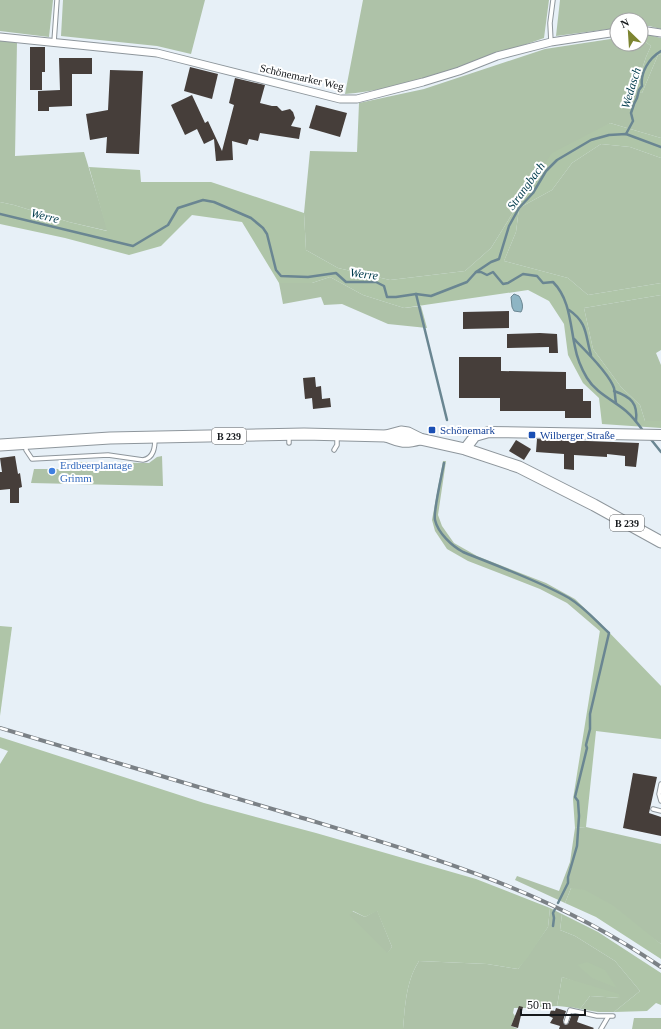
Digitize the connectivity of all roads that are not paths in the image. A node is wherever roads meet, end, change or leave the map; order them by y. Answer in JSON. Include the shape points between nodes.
{"nodes":[{"id":1,"x":57,"y":0,"type":"edge"},
{"id":2,"x":553,"y":0,"type":"edge"},
{"id":3,"x":649,"y":31,"type":"edge"},
{"id":4,"x":609,"y":33,"type":"edge"},
{"id":5,"x":661,"y":33,"type":"edge"},
{"id":6,"x":0,"y":37,"type":"edge"},
{"id":7,"x":54,"y":42,"type":"junction"},
{"id":8,"x":551,"y":42,"type":"junction"},
{"id":9,"x":337,"y":435,"type":"junction"},
{"id":10,"x":658,"y":435,"type":"edge"},
{"id":11,"x":155,"y":437,"type":"junction"},
{"id":12,"x":26,"y":443,"type":"junction"},
{"id":13,"x":0,"y":445,"type":"edge"},
{"id":14,"x":465,"y":449,"type":"junction"},
{"id":15,"x":334,"y":450,"type":"dead end"},
{"id":16,"x":661,"y":542,"type":"edge"},
{"id":17,"x":661,"y":784,"type":"edge"},
{"id":18,"x":661,"y":801,"type":"edge"},
{"id":19,"x":653,"y":809,"type":"dead end"},
{"id":20,"x":661,"y":811,"type":"edge"},
{"id":21,"x":608,"y":1016,"type":"junction"},
{"id":22,"x":613,"y":1016,"type":"dead end"},
{"id":23,"x":566,"y":1022,"type":"dead end"},
{"id":24,"x":601,"y":1029,"type":"edge"}],
"edges":[{"from":1,"to":7,"type":"lane"},
{"from":2,"to":8,"type":"lane"},
{"from":3,"to":5,"type":"street"},
{"from":4,"to":8,"type":"street","name":"Schönemarker Weg"},
{"from":6,"to":7,"type":"street","name":"Schönemarker Weg"},
{"from":7,"to":8,"type":"street","name":"Schönemarker Weg","via":[[156,53],[340,99],[357,99],[423,82],[497,56]]},
{"from":9,"to":11,"type":"main road","number":"B 239","via":[[289,439]]},
{"from":9,"to":14,"type":"main road","number":"B 239","via":[[386,436],[401,432]]},
{"from":9,"to":15,"type":"lane"},
{"from":10,"to":14,"type":"street","via":[[490,432],[475,436]]},
{"from":11,"to":12,"type":"main road","number":"B 239"},
{"from":11,"to":12,"type":"lane","via":[[154,451],[143,460],[108,455],[32,459],[26,450]]},
{"from":12,"to":13,"type":"main road","number":"B 239"},
{"from":14,"to":16,"type":"main road","number":"B 239","via":[[519,467]]},
{"from":17,"to":18,"type":"lane"},
{"from":19,"to":20,"type":"lane"},
{"from":21,"to":22,"type":"lane"},
{"from":21,"to":23,"type":"lane","via":[[570,1010]]},
{"from":21,"to":24,"type":"lane"}]}
